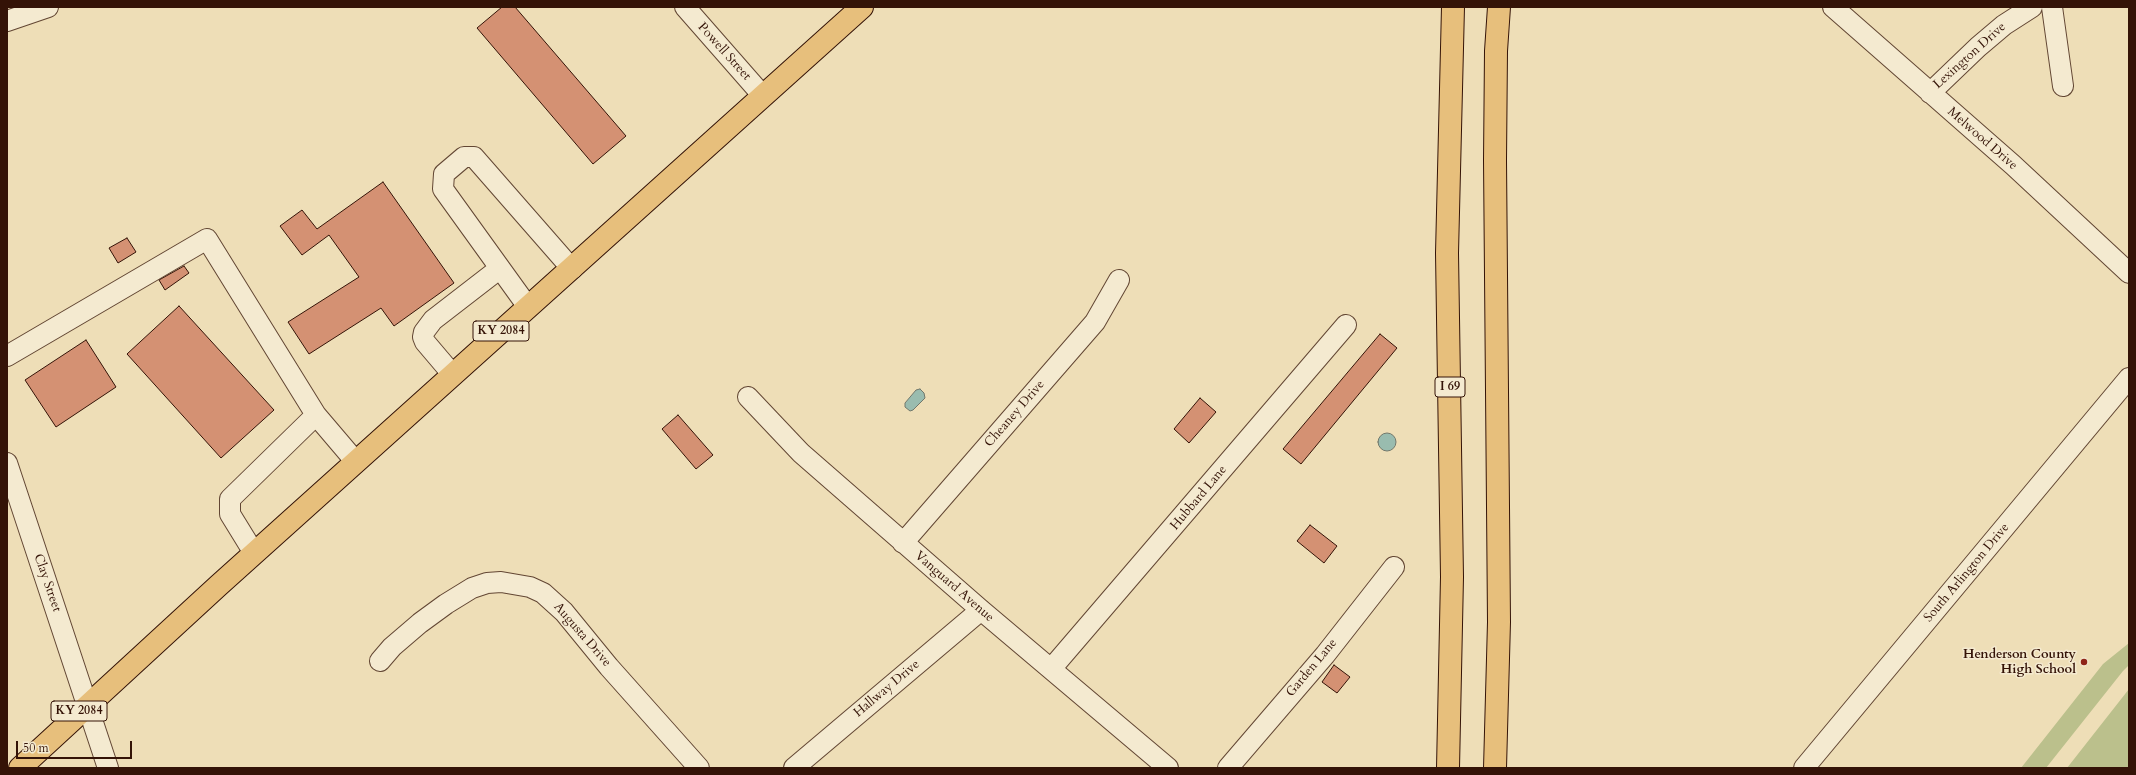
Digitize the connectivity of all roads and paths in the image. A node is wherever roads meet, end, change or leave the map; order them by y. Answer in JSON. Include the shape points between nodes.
{"nodes":[{"id":1,"x":48,"y":7,"type":"edge"},
{"id":2,"x":685,"y":7,"type":"edge"},
{"id":3,"x":862,"y":7,"type":"edge"},
{"id":4,"x":1453,"y":7,"type":"edge"},
{"id":5,"x":1500,"y":7,"type":"edge"},
{"id":6,"x":1833,"y":7,"type":"edge"},
{"id":7,"x":2032,"y":7,"type":"edge"},
{"id":8,"x":2052,"y":7,"type":"edge"},
{"id":9,"x":7,"y":21,"type":"edge"},
{"id":10,"x":2063,"y":86,"type":"dead end"},
{"id":11,"x":1930,"y":93,"type":"junction"},
{"id":12,"x":763,"y":96,"type":"junction"},
{"id":13,"x":499,"y":269,"type":"junction"},
{"id":14,"x":572,"y":269,"type":"junction"},
{"id":15,"x":2129,"y":273,"type":"edge"},
{"id":16,"x":1119,"y":280,"type":"dead end"},
{"id":17,"x":528,"y":307,"type":"junction"},
{"id":18,"x":1346,"y":325,"type":"dead end"},
{"id":19,"x":7,"y":356,"type":"edge"},
{"id":20,"x":453,"y":375,"type":"junction"},
{"id":21,"x":2129,"y":378,"type":"edge"},
{"id":22,"x":748,"y":397,"type":"dead end"},
{"id":23,"x":316,"y":415,"type":"junction"},
{"id":24,"x":356,"y":462,"type":"junction"},
{"id":25,"x":7,"y":464,"type":"edge"},
{"id":26,"x":903,"y":543,"type":"junction"},
{"id":27,"x":254,"y":553,"type":"junction"},
{"id":28,"x":1394,"y":566,"type":"dead end"},
{"id":29,"x":981,"y":610,"type":"junction"},
{"id":30,"x":380,"y":661,"type":"dead end"},
{"id":31,"x":1051,"y":669,"type":"junction"},
{"id":32,"x":88,"y":704,"type":"junction"},
{"id":33,"x":20,"y":768,"type":"edge"},
{"id":34,"x":108,"y":768,"type":"edge"},
{"id":35,"x":699,"y":768,"type":"edge"},
{"id":36,"x":794,"y":768,"type":"edge"},
{"id":37,"x":1168,"y":768,"type":"edge"},
{"id":38,"x":1228,"y":768,"type":"edge"},
{"id":39,"x":1448,"y":768,"type":"edge"},
{"id":40,"x":1496,"y":768,"type":"edge"},
{"id":41,"x":1804,"y":768,"type":"edge"}],
"edges":[{"from":1,"to":9,"type":"street"},
{"from":2,"to":12,"type":"street","name":"Powell Street"},
{"from":3,"to":12,"type":"main road","number":"KY 2084"},
{"from":4,"to":39,"type":"main road","number":"I 69","via":[[1447,253],[1452,570]]},
{"from":5,"to":40,"type":"main road","via":[[1496,51],[1495,160],[1499,622]]},
{"from":6,"to":11,"type":"street","name":"Melwood Drive"},
{"from":7,"to":11,"type":"street","name":"Lexington Drive","via":[[1978,46]]},
{"from":8,"to":10,"type":"street"},
{"from":11,"to":15,"type":"street","name":"Melwood Drive","via":[[2013,165]]},
{"from":12,"to":14,"type":"main road","number":"KY 2084"},
{"from":13,"to":14,"type":"street","via":[[443,189],[444,174],[464,157],[474,157]]},
{"from":13,"to":17,"type":"street"},
{"from":13,"to":20,"type":"street","via":[[433,320],[424,332],[425,342]]},
{"from":14,"to":17,"type":"main road","number":"KY 2084"},
{"from":16,"to":26,"type":"street","name":"Cheaney Drive","via":[[1095,322]]},
{"from":17,"to":20,"type":"main road","number":"KY 2084"},
{"from":18,"to":31,"type":"street","name":"Hubbard Lane"},
{"from":19,"to":23,"type":"street","via":[[207,239]]},
{"from":20,"to":24,"type":"main road","number":"KY 2084"},
{"from":21,"to":41,"type":"street","name":"South Arlington Drive"},
{"from":22,"to":26,"type":"street","name":"Vanguard Avenue","via":[[801,453]]},
{"from":23,"to":24,"type":"street"},
{"from":23,"to":27,"type":"street","via":[[230,499],[230,514]]},
{"from":24,"to":27,"type":"main road","number":"KY 2084"},
{"from":25,"to":32,"type":"street","name":"Clay Street"},
{"from":26,"to":29,"type":"street","name":"Vanguard Avenue"},
{"from":27,"to":32,"type":"main road","number":"KY 2084"},
{"from":28,"to":38,"type":"street","name":"Garden Lane","via":[[1324,655]]},
{"from":29,"to":31,"type":"street","name":"Vanguard Avenue"},
{"from":29,"to":36,"type":"street","name":"Hallway Drive"},
{"from":30,"to":35,"type":"street","name":"Augusta Drive","via":[[420,623],[472,588],[501,582],[530,587],[543,593],[564,612]]},
{"from":31,"to":37,"type":"street","name":"Vanguard Avenue"},
{"from":32,"to":33,"type":"main road","number":"KY 2084"},
{"from":32,"to":34,"type":"street","name":"Clay Street"}]}
